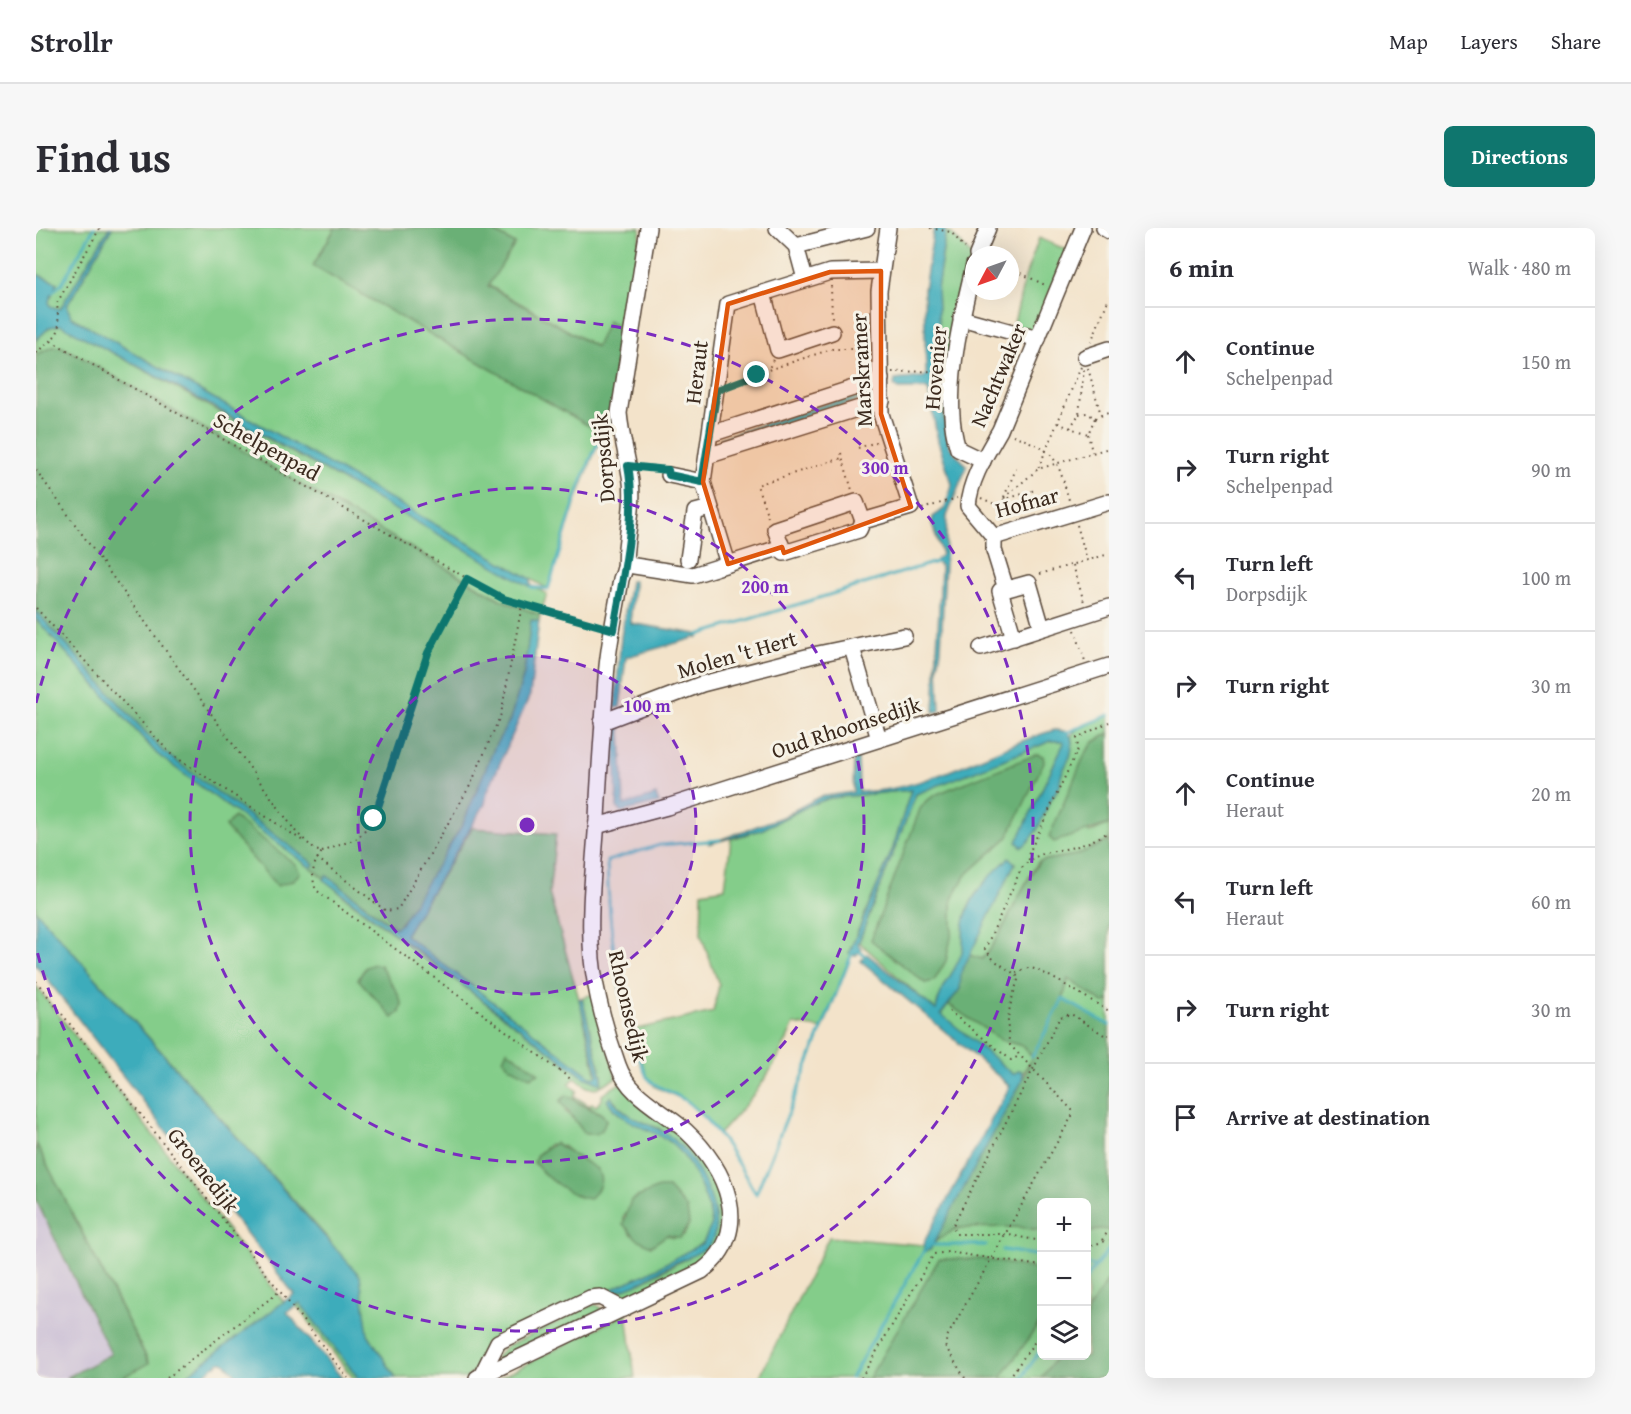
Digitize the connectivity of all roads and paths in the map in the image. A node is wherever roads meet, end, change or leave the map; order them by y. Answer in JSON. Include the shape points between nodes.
{"nodes":[{"id":1,"x":100,"y":228,"type":"edge"},
{"id":2,"x":648,"y":228,"type":"edge"},
{"id":3,"x":777,"y":228,"type":"edge"},
{"id":4,"x":867,"y":228,"type":"edge"},
{"id":5,"x":888,"y":228,"type":"edge"},
{"id":6,"x":931,"y":228,"type":"edge"},
{"id":7,"x":988,"y":228,"type":"edge"},
{"id":8,"x":1083,"y":228,"type":"edge"},
{"id":9,"x":1104,"y":228,"type":"edge"},
{"id":10,"x":1109,"y":231,"type":"edge"},
{"id":11,"x":796,"y":246,"type":"junction"},
{"id":12,"x":980,"y":246,"type":"edge"},
{"id":13,"x":965,"y":248,"type":"edge"},
{"id":14,"x":830,"y":272,"type":"junction"},
{"id":15,"x":881,"y":272,"type":"junction"},
{"id":16,"x":1019,"y":272,"type":"edge"},
{"id":17,"x":805,"y":279,"type":"junction"},
{"id":18,"x":1058,"y":292,"type":"junction"},
{"id":19,"x":763,"y":293,"type":"junction"},
{"id":20,"x":1109,"y":298,"type":"edge"},
{"id":21,"x":965,"y":300,"type":"edge"},
{"id":22,"x":1108,"y":303,"type":"edge"},
{"id":23,"x":961,"y":318,"type":"junction"},
{"id":24,"x":832,"y":332,"type":"junction"},
{"id":25,"x":1038,"y":339,"type":"junction"},
{"id":26,"x":51,"y":341,"type":"junction"},
{"id":27,"x":832,"y":349,"type":"junction"},
{"id":28,"x":881,"y":349,"type":"junction"},
{"id":29,"x":1109,"y":349,"type":"edge"},
{"id":30,"x":778,"y":350,"type":"junction"},
{"id":31,"x":36,"y":353,"type":"edge"},
{"id":32,"x":1085,"y":357,"type":"junction"},
{"id":33,"x":941,"y":370,"type":"dead end"},
{"id":34,"x":757,"y":375,"type":"dead end"},
{"id":35,"x":881,"y":375,"type":"junction"},
{"id":36,"x":717,"y":390,"type":"junction"},
{"id":37,"x":882,"y":401,"type":"junction"},
{"id":38,"x":1079,"y":414,"type":"junction"},
{"id":39,"x":1101,"y":415,"type":"junction"},
{"id":40,"x":1109,"y":416,"type":"edge"},
{"id":41,"x":1095,"y":418,"type":"junction"},
{"id":42,"x":1057,"y":422,"type":"junction"},
{"id":43,"x":1070,"y":428,"type":"junction"},
{"id":44,"x":1000,"y":430,"type":"junction"},
{"id":45,"x":711,"y":434,"type":"junction"},
{"id":46,"x":1089,"y":434,"type":"junction"},
{"id":47,"x":888,"y":438,"type":"junction"},
{"id":48,"x":858,"y":448,"type":"dead end"},
{"id":49,"x":1046,"y":448,"type":"junction"},
{"id":50,"x":1109,"y":448,"type":"edge"},
{"id":51,"x":841,"y":453,"type":"dead end"},
{"id":52,"x":1092,"y":453,"type":"junction"},
{"id":53,"x":707,"y":456,"type":"junction"},
{"id":54,"x":842,"y":458,"type":"junction"},
{"id":55,"x":983,"y":460,"type":"junction"},
{"id":56,"x":1058,"y":463,"type":"junction"},
{"id":57,"x":628,"y":466,"type":"junction"},
{"id":58,"x":1038,"y":468,"type":"junction"},
{"id":59,"x":36,"y":470,"type":"edge"},
{"id":60,"x":1016,"y":470,"type":"dead end"},
{"id":61,"x":669,"y":475,"type":"joint"},
{"id":62,"x":702,"y":482,"type":"junction"},
{"id":63,"x":1035,"y":490,"type":"dead end"},
{"id":64,"x":965,"y":499,"type":"junction"},
{"id":65,"x":1003,"y":500,"type":"junction"},
{"id":66,"x":856,"y":501,"type":"junction"},
{"id":67,"x":1109,"y":502,"type":"edge"},
{"id":68,"x":997,"y":505,"type":"junction"},
{"id":69,"x":911,"y":507,"type":"junction"},
{"id":70,"x":710,"y":508,"type":"junction"},
{"id":71,"x":1073,"y":513,"type":"junction"},
{"id":72,"x":863,"y":521,"type":"junction"},
{"id":73,"x":775,"y":529,"type":"junction"},
{"id":74,"x":1001,"y":536,"type":"junction"},
{"id":75,"x":782,"y":547,"type":"junction"},
{"id":76,"x":1109,"y":554,"type":"edge"},
{"id":77,"x":688,"y":559,"type":"dead end"},
{"id":78,"x":1087,"y":560,"type":"junction"},
{"id":79,"x":728,"y":564,"type":"junction"},
{"id":80,"x":628,"y":565,"type":"junction"},
{"id":81,"x":1073,"y":565,"type":"junction"},
{"id":82,"x":467,"y":579,"type":"junction"},
{"id":83,"x":1029,"y":583,"type":"junction"},
{"id":84,"x":1006,"y":590,"type":"junction"},
{"id":85,"x":522,"y":605,"type":"junction"},
{"id":86,"x":1109,"y":607,"type":"edge"},
{"id":87,"x":36,"y":608,"type":"edge"},
{"id":88,"x":1087,"y":614,"type":"junction"},
{"id":89,"x":1072,"y":618,"type":"junction"},
{"id":90,"x":1042,"y":628,"type":"junction"},
{"id":91,"x":614,"y":630,"type":"junction"},
{"id":92,"x":904,"y":636,"type":"dead end"},
{"id":93,"x":1014,"y":638,"type":"junction"},
{"id":94,"x":852,"y":648,"type":"junction"},
{"id":95,"x":981,"y":648,"type":"dead end"},
{"id":96,"x":1109,"y":666,"type":"edge"},
{"id":97,"x":1089,"y":673,"type":"junction"},
{"id":98,"x":602,"y":722,"type":"junction"},
{"id":99,"x":1109,"y":722,"type":"edge"},
{"id":100,"x":879,"y":739,"type":"junction"},
{"id":101,"x":596,"y":826,"type":"junction"},
{"id":102,"x":1109,"y":832,"type":"edge"},
{"id":103,"x":308,"y":844,"type":"junction"},
{"id":104,"x":322,"y":852,"type":"junction"},
{"id":105,"x":317,"y":858,"type":"junction"},
{"id":106,"x":1029,"y":860,"type":"junction"},
{"id":107,"x":1016,"y":973,"type":"junction"},
{"id":108,"x":36,"y":981,"type":"edge"},
{"id":109,"x":949,"y":1011,"type":"dead end"},
{"id":110,"x":1109,"y":1011,"type":"edge"},
{"id":111,"x":1109,"y":1035,"type":"edge"},
{"id":112,"x":1019,"y":1056,"type":"junction"},
{"id":113,"x":1032,"y":1069,"type":"junction"},
{"id":114,"x":572,"y":1080,"type":"dead end"},
{"id":115,"x":1109,"y":1230,"type":"edge"},
{"id":116,"x":1004,"y":1234,"type":"junction"},
{"id":117,"x":1037,"y":1240,"type":"edge"},
{"id":118,"x":1109,"y":1240,"type":"edge"},
{"id":119,"x":1101,"y":1241,"type":"junction"},
{"id":120,"x":1091,"y":1245,"type":"edge"},
{"id":121,"x":991,"y":1258,"type":"junction"},
{"id":122,"x":1037,"y":1265,"type":"edge"},
{"id":123,"x":280,"y":1291,"type":"junction"},
{"id":124,"x":623,"y":1309,"type":"junction"},
{"id":125,"x":1037,"y":1339,"type":"edge"},
{"id":126,"x":479,"y":1377,"type":"edge"},
{"id":127,"x":167,"y":1378,"type":"edge"},
{"id":128,"x":348,"y":1378,"type":"edge"},
{"id":129,"x":861,"y":1378,"type":"edge"},
{"id":130,"x":965,"y":1378,"type":"edge"},
{"id":131,"x":1009,"y":1378,"type":"edge"}],
"edges":[{"from":1,"to":26,"type":"path","via":[[57,303],[59,329]]},
{"from":2,"to":57,"type":"street","name":"Dorpsdijk","via":[[619,413]]},
{"from":3,"to":11,"type":"street"},
{"from":4,"to":11,"type":"street"},
{"from":5,"to":15,"type":"street","name":"Marskramer"},
{"from":6,"to":13,"type":"path","via":[[951,232]]},
{"from":7,"to":12,"type":"street","name":"Hovenier"},
{"from":8,"to":18,"type":"street","name":"Nachtwaker"},
{"from":9,"to":10,"type":"street"},
{"from":11,"to":17,"type":"street"},
{"from":14,"to":15,"type":"street"},
{"from":14,"to":17,"type":"street"},
{"from":14,"to":24,"type":"path"},
{"from":15,"to":28,"type":"street","name":"Marskramer"},
{"from":16,"to":18,"type":"path"},
{"from":17,"to":19,"type":"street"},
{"from":18,"to":25,"type":"street","name":"Nachtwaker"},
{"from":19,"to":30,"type":"street"},
{"from":19,"to":36,"type":"street","name":"Heraut","via":[[728,304]]},
{"from":20,"to":22,"type":"path"},
{"from":21,"to":23,"type":"street","name":"Hovenier"},
{"from":22,"to":32,"type":"path"},
{"from":23,"to":25,"type":"street"},
{"from":23,"to":55,"type":"street","name":"Hovenier","via":[[953,423],[958,449]]},
{"from":24,"to":27,"type":"path"},
{"from":24,"to":30,"type":"street"},
{"from":25,"to":44,"type":"street","name":"Nachtwaker"},
{"from":26,"to":31,"type":"path"},
{"from":26,"to":82,"type":"path","name":"Schelpenpad"},
{"from":27,"to":28,"type":"path"},
{"from":27,"to":30,"type":"path","via":[[768,370]]},
{"from":28,"to":35,"type":"street","name":"Marskramer"},
{"from":29,"to":32,"type":"street"},
{"from":32,"to":38,"type":"path"},
{"from":32,"to":39,"type":"path"},
{"from":32,"to":42,"type":"path"},
{"from":33,"to":35,"type":"path"},
{"from":34,"to":36,"type":"path"},
{"from":35,"to":37,"type":"street","name":"Marskramer"},
{"from":35,"to":45,"type":"street"},
{"from":36,"to":45,"type":"street","name":"Heraut"},
{"from":37,"to":47,"type":"street","name":"Marskramer","via":[[881,414]]},
{"from":37,"to":53,"type":"street"},
{"from":38,"to":41,"type":"path"},
{"from":38,"to":43,"type":"path"},
{"from":39,"to":40,"type":"path"},
{"from":39,"to":41,"type":"path"},
{"from":41,"to":46,"type":"path"},
{"from":42,"to":43,"type":"path"},
{"from":42,"to":49,"type":"path"},
{"from":43,"to":46,"type":"path"},
{"from":44,"to":49,"type":"path"},
{"from":44,"to":55,"type":"street","name":"Nachtwaker"},
{"from":45,"to":53,"type":"street","name":"Heraut"},
{"from":46,"to":52,"type":"path"},
{"from":47,"to":48,"type":"path"},
{"from":47,"to":69,"type":"street","name":"Marskramer"},
{"from":49,"to":56,"type":"path"},
{"from":49,"to":58,"type":"path"},
{"from":50,"to":52,"type":"path"},
{"from":51,"to":54,"type":"path"},
{"from":52,"to":56,"type":"path"},
{"from":53,"to":62,"type":"street","name":"Heraut"},
{"from":54,"to":66,"type":"path"},
{"from":54,"to":73,"type":"path","via":[[757,485],[771,528]]},
{"from":55,"to":64,"type":"street","name":"Nachtwaker"},
{"from":56,"to":58,"type":"path"},
{"from":56,"to":71,"type":"path"},
{"from":57,"to":61,"type":"path","via":[[668,470]]},
{"from":57,"to":80,"type":"street","name":"Dorpsdijk"},
{"from":58,"to":65,"type":"path"},
{"from":59,"to":103,"type":"path"},
{"from":60,"to":65,"type":"path"},
{"from":61,"to":62,"type":"street"},
{"from":62,"to":70,"type":"street","name":"Heraut"},
{"from":63,"to":65,"type":"path"},
{"from":64,"to":68,"type":"path"},
{"from":64,"to":69,"type":"path","via":[[920,509]]},
{"from":64,"to":74,"type":"street","name":"Hofnar"},
{"from":65,"to":68,"type":"path"},
{"from":66,"to":72,"type":"street"},
{"from":66,"to":73,"type":"street"},
{"from":67,"to":71,"type":"street","name":"Hofnar"},
{"from":68,"to":74,"type":"path"},
{"from":69,"to":72,"type":"street"},
{"from":70,"to":77,"type":"street","via":[[695,512]]},
{"from":70,"to":79,"type":"street","name":"Heraut"},
{"from":71,"to":74,"type":"street","name":"Hofnar"},
{"from":71,"to":78,"type":"path"},
{"from":72,"to":75,"type":"street","via":[[859,530],[784,554]]},
{"from":73,"to":75,"type":"street"},
{"from":74,"to":84,"type":"street","via":[[994,550]]},
{"from":75,"to":79,"type":"street"},
{"from":76,"to":78,"type":"path"},
{"from":78,"to":81,"type":"path"},
{"from":79,"to":80,"type":"street","via":[[693,575]]},
{"from":80,"to":91,"type":"street","name":"Dorpsdijk","via":[[621,579]]},
{"from":81,"to":83,"type":"path","via":[[1032,577]]},
{"from":81,"to":88,"type":"path"},
{"from":82,"to":85,"type":"path","name":"Schelpenpad"},
{"from":82,"to":104,"type":"path","via":[[428,653],[374,819],[358,838]]},
{"from":83,"to":84,"type":"street"},
{"from":83,"to":90,"type":"street"},
{"from":84,"to":93,"type":"street","via":[[1000,591]]},
{"from":85,"to":91,"type":"path","name":"Schelpenpad"},
{"from":85,"to":105,"type":"path","via":[[501,714],[471,783],[398,909],[386,910]]},
{"from":86,"to":88,"type":"street"},
{"from":87,"to":103,"type":"path","via":[[171,754]]},
{"from":88,"to":89,"type":"street"},
{"from":89,"to":90,"type":"street"},
{"from":89,"to":97,"type":"path"},
{"from":90,"to":93,"type":"street"},
{"from":91,"to":98,"type":"street","name":"Dorpsdijk"},
{"from":92,"to":94,"type":"street","name":"Molen 't Hert"},
{"from":93,"to":95,"type":"street"},
{"from":94,"to":98,"type":"street","name":"Molen 't Hert","via":[[702,684]]},
{"from":94,"to":100,"type":"street"},
{"from":96,"to":97,"type":"street","name":"Oud Rhoonsedijk"},
{"from":97,"to":100,"type":"street","name":"Oud Rhoonsedijk"},
{"from":98,"to":101,"type":"street","name":"Dorpsdijk"},
{"from":99,"to":106,"type":"path","via":[[1077,738],[1078,748]]},
{"from":100,"to":101,"type":"street","name":"Oud Rhoonsedijk"},
{"from":101,"to":124,"type":"street","name":"Rhoonsedijk","via":[[592,961],[618,1066],[631,1087],[686,1131],[702,1149],[730,1199],[729,1232],[712,1263]]},
{"from":102,"to":106,"type":"path","via":[[1080,846]]},
{"from":103,"to":104,"type":"path"},
{"from":104,"to":105,"type":"path"},
{"from":105,"to":114,"type":"path","via":[[312,879],[316,890]]},
{"from":106,"to":107,"type":"path","via":[[1021,869],[985,949],[994,960]]},
{"from":107,"to":110,"type":"path","via":[[1028,968],[1042,971]]},
{"from":107,"to":112,"type":"path","via":[[1019,977],[1008,1010],[1007,1032],[1010,1045]]},
{"from":108,"to":123,"type":"path","name":"Groenedijk"},
{"from":109,"to":112,"type":"path","via":[[1011,1060]]},
{"from":111,"to":113,"type":"path","via":[[1071,1014],[1060,1017]]},
{"from":112,"to":113,"type":"path"},
{"from":113,"to":116,"type":"path","via":[[1067,1101],[1072,1116]]},
{"from":113,"to":116,"type":"path","via":[[953,1225],[956,1234]]},
{"from":115,"to":119,"type":"path"},
{"from":116,"to":117,"type":"path"},
{"from":116,"to":121,"type":"path"},
{"from":118,"to":119,"type":"path"},
{"from":119,"to":120,"type":"path"},
{"from":121,"to":122,"type":"path"},
{"from":121,"to":129,"type":"path","via":[[934,1254]]},
{"from":121,"to":130,"type":"path","via":[[947,1336],[945,1346]]},
{"from":123,"to":127,"type":"path"},
{"from":123,"to":128,"type":"path","name":"Groenedijk"},
{"from":124,"to":126,"type":"street","name":"Rhoonsedijk"},
{"from":124,"to":126,"type":"street","name":"Rhoonsedijk","via":[[600,1297],[590,1298],[498,1342]]},
{"from":125,"to":131,"type":"path"}]}
